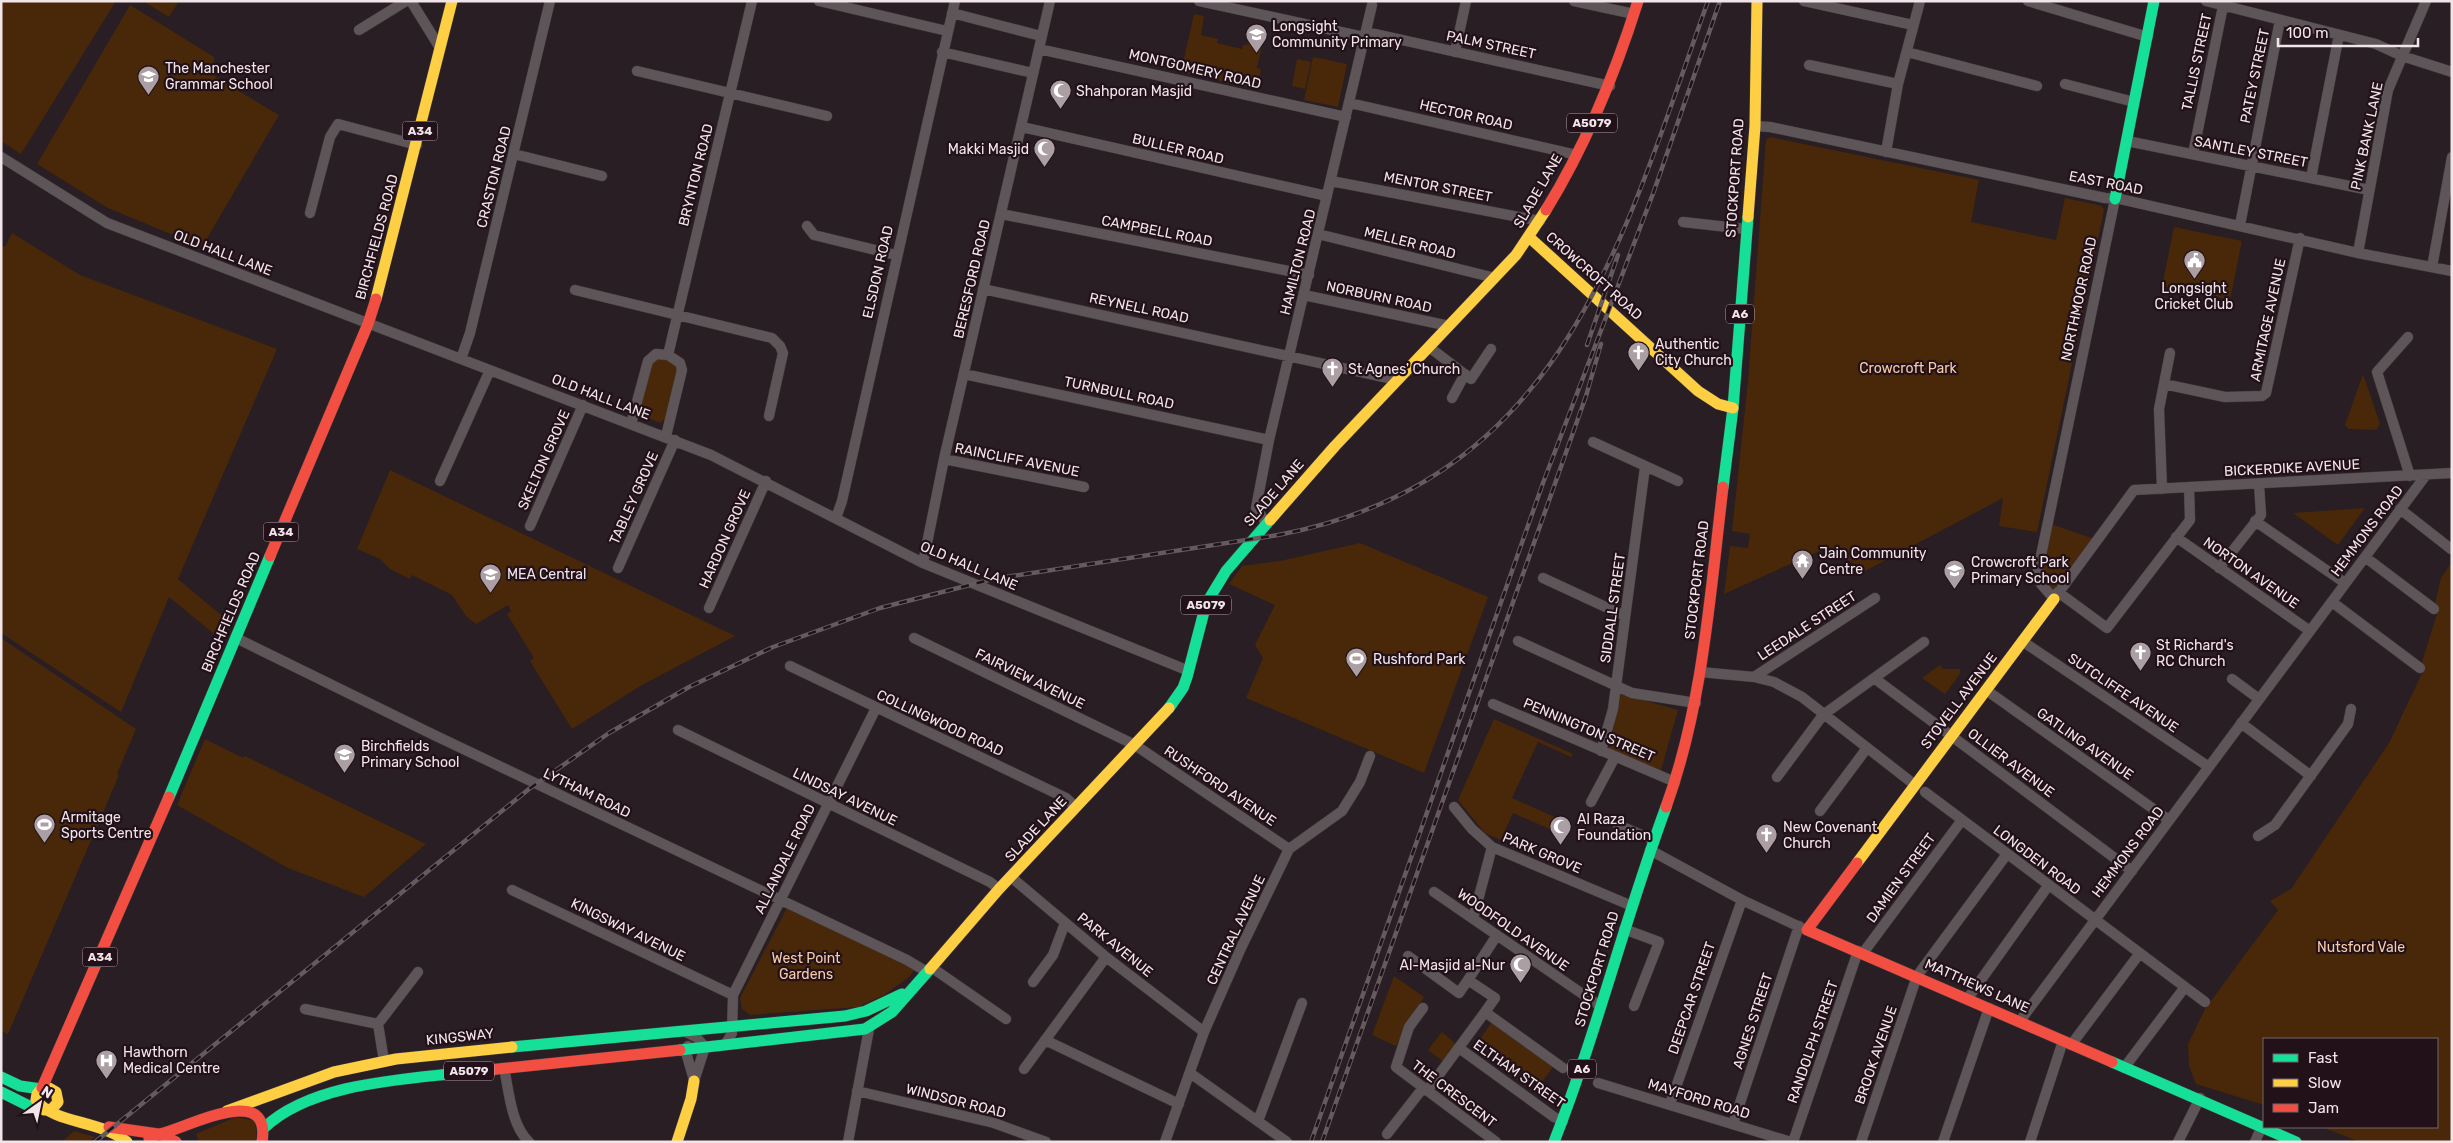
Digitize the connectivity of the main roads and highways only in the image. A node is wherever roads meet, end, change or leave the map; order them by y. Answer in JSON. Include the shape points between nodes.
{"nodes":[{"id":1,"x":452,"y":1,"type":"edge"},
{"id":2,"x":1638,"y":1,"type":"edge"},
{"id":3,"x":1757,"y":1,"type":"edge"},
{"id":4,"x":2154,"y":1,"type":"edge"},
{"id":5,"x":2116,"y":199,"type":"road end"},
{"id":6,"x":1529,"y":237,"type":"junction"},
{"id":7,"x":1734,"y":408,"type":"junction"},
{"id":8,"x":2056,"y":596,"type":"road end"},
{"id":9,"x":1803,"y":928,"type":"joint"},
{"id":10,"x":911,"y":988,"type":"junction"},
{"id":11,"x":844,"y":1016,"type":"junction"},
{"id":12,"x":868,"y":1029,"type":"junction"},
{"id":13,"x":700,"y":1033,"type":"joint"},
{"id":14,"x":686,"y":1049,"type":"joint"},
{"id":15,"x":58,"y":1052,"type":"junction"},
{"id":16,"x":1,"y":1076,"type":"edge"},
{"id":17,"x":694,"y":1081,"type":"road end"},
{"id":18,"x":42,"y":1089,"type":"junction"},
{"id":19,"x":1,"y":1092,"type":"edge"},
{"id":20,"x":57,"y":1093,"type":"junction"},
{"id":21,"x":44,"y":1110,"type":"junction"},
{"id":22,"x":227,"y":1111,"type":"junction"},
{"id":23,"x":94,"y":1122,"type":"junction"},
{"id":24,"x":105,"y":1126,"type":"junction"},
{"id":25,"x":2263,"y":1126,"type":"edge"},
{"id":26,"x":2266,"y":1128,"type":"edge"},
{"id":27,"x":159,"y":1134,"type":"junction"},
{"id":28,"x":265,"y":1136,"type":"edge"},
{"id":29,"x":128,"y":1142,"type":"edge"},
{"id":30,"x":144,"y":1142,"type":"edge"},
{"id":31,"x":176,"y":1142,"type":"edge"},
{"id":32,"x":676,"y":1142,"type":"edge"},
{"id":33,"x":1554,"y":1142,"type":"edge"},
{"id":34,"x":2296,"y":1142,"type":"edge"}],
"edges":[{"from":1,"to":15,"type":"main road","name":"BIRCHFIELDS ROAD","number":"A34","via":[[368,324]]},
{"from":2,"to":6,"type":"main road","name":"SLADE LANE","number":"A5079","via":[[1610,86],[1577,155]]},
{"from":3,"to":7,"type":"main road","name":"STOCKPORT ROAD","number":"A6","via":[[1755,126]]},
{"from":4,"to":5,"type":"main road","name":"NORTHMOOR ROAD"},
{"from":6,"to":7,"type":"main road","name":"CROWCROFT ROAD","via":[[1698,391],[1718,404]]},
{"from":6,"to":10,"type":"main road","name":"SLADE LANE","number":"A5079","via":[[1495,278],[1266,523],[1216,586],[1200,622],[1189,671],[1176,700]]},
{"from":7,"to":33,"type":"main road","name":"STOCKPORT ROAD","number":"A6","via":[[1696,703],[1675,782],[1624,929],[1579,1078]]},
{"from":8,"to":9,"type":"main road","name":"STOVELL AVENUE"},
{"from":9,"to":25,"type":"main road","name":"MATTHEWS LANE"},
{"from":10,"to":11,"type":"main road","name":"SLADE LANE","number":"A5079","via":[[893,1000]]},
{"from":10,"to":12,"type":"main road","name":"SLADE LANE","number":"A5079","via":[[890,1014]]},
{"from":11,"to":12,"type":"main road","via":[[862,1018]]},
{"from":11,"to":13,"type":"main road","name":"SLADE LANE","number":"A5079","via":[[734,1025]]},
{"from":12,"to":14,"type":"main road","name":"SLADE LANE","number":"A5079"},
{"from":13,"to":22,"type":"main road","name":"KINGSWAY","number":"A5079","via":[[683,1031],[384,1061],[325,1075]]},
{"from":14,"to":28,"type":"main road","name":"KINGSWAY","number":"A5079","via":[[404,1079],[336,1092],[282,1112],[271,1119]]},
{"from":15,"to":18,"type":"main road","name":"BIRCHFIELDS ROAD","number":"A34"},
{"from":15,"to":20,"type":"main road","name":"BIRCHFIELDS ROAD","number":"A34"},
{"from":16,"to":18,"type":"main road","via":[[20,1086]]},
{"from":17,"to":32,"type":"main road"},
{"from":18,"to":20,"type":"main road","via":[[49,1088]]},
{"from":18,"to":21,"type":"main road","number":"A34","via":[[36,1100]]},
{"from":19,"to":21,"type":"main road"},
{"from":20,"to":21,"type":"main road","via":[[56,1105]]},
{"from":20,"to":23,"type":"main road"},
{"from":21,"to":23,"type":"main road","via":[[66,1118]]},
{"from":22,"to":27,"type":"main road","name":"KINGSWAY","number":"A5079"},
{"from":22,"to":28,"type":"main road","name":"KINGSWAY","number":"A5079","via":[[252,1113],[262,1122]]},
{"from":23,"to":24,"type":"main road"},
{"from":24,"to":27,"type":"main road"},
{"from":24,"to":29,"type":"main road"},
{"from":26,"to":34,"type":"main road","name":"MATTHEWS LANE"},
{"from":27,"to":30,"type":"main road"},
{"from":27,"to":31,"type":"main road"}]}
